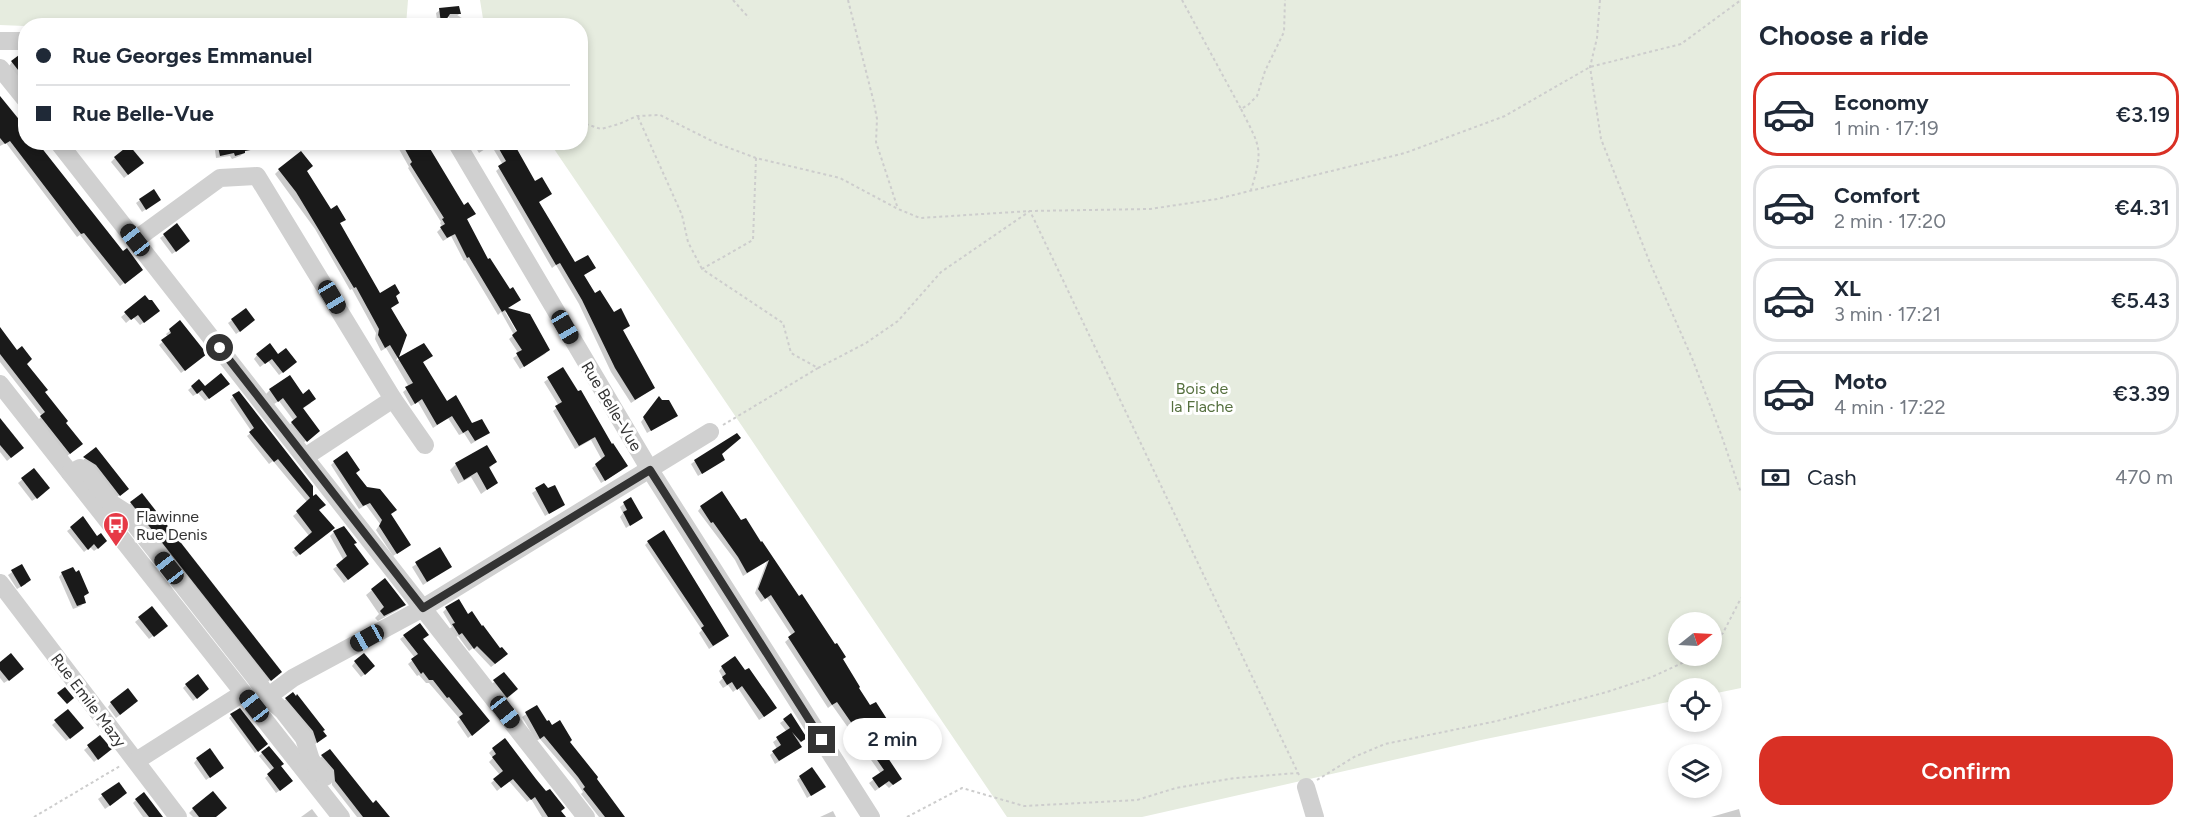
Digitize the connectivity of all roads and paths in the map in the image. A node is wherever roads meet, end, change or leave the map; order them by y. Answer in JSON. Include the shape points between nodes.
{"nodes":[{"id":1,"x":733,"y":0,"type":"edge"},
{"id":2,"x":848,"y":0,"type":"edge"},
{"id":3,"x":1182,"y":0,"type":"edge"},
{"id":4,"x":1285,"y":0,"type":"edge"},
{"id":5,"x":1600,"y":0,"type":"edge"},
{"id":6,"x":1741,"y":0,"type":"edge"},
{"id":7,"x":749,"y":18,"type":"dead end"},
{"id":8,"x":0,"y":41,"type":"edge"},
{"id":9,"x":18,"y":41,"type":"edge"},
{"id":10,"x":1590,"y":67,"type":"junction"},
{"id":11,"x":0,"y":68,"type":"edge"},
{"id":12,"x":18,"y":90,"type":"edge"},
{"id":13,"x":1241,"y":108,"type":"junction"},
{"id":14,"x":638,"y":116,"type":"junction"},
{"id":15,"x":588,"y":125,"type":"edge"},
{"id":16,"x":64,"y":150,"type":"edge"},
{"id":17,"x":461,"y":150,"type":"edge"},
{"id":18,"x":756,"y":158,"type":"junction"},
{"id":19,"x":1251,"y":191,"type":"junction"},
{"id":20,"x":898,"y":208,"type":"junction"},
{"id":21,"x":1030,"y":211,"type":"junction"},
{"id":22,"x":135,"y":240,"type":"junction"},
{"id":23,"x":702,"y":269,"type":"junction"},
{"id":24,"x":818,"y":368,"type":"junction"},
{"id":25,"x":0,"y":384,"type":"edge"},
{"id":26,"x":393,"y":399,"type":"junction"},
{"id":27,"x":710,"y":432,"type":"joint"},
{"id":28,"x":425,"y":445,"type":"dead end"},
{"id":29,"x":304,"y":457,"type":"junction"},
{"id":30,"x":650,"y":470,"type":"junction"},
{"id":31,"x":1741,"y":493,"type":"edge"},
{"id":32,"x":0,"y":583,"type":"edge"},
{"id":33,"x":1741,"y":598,"type":"edge"},
{"id":34,"x":423,"y":608,"type":"junction"},
{"id":35,"x":1722,"y":635,"type":"edge"},
{"id":36,"x":1676,"y":666,"type":"edge"},
{"id":37,"x":254,"y":700,"type":"junction"},
{"id":38,"x":134,"y":759,"type":"junction"},
{"id":39,"x":1302,"y":780,"type":"junction"},
{"id":40,"x":34,"y":817,"type":"edge"},
{"id":41,"x":178,"y":817,"type":"edge"},
{"id":42,"x":342,"y":817,"type":"edge"},
{"id":43,"x":586,"y":817,"type":"edge"},
{"id":44,"x":871,"y":817,"type":"edge"},
{"id":45,"x":907,"y":817,"type":"edge"},
{"id":46,"x":1315,"y":817,"type":"edge"}],
"edges":[{"from":1,"to":7,"type":"path"},
{"from":2,"to":20,"type":"path","via":[[874,103],[876,142]]},
{"from":3,"to":13,"type":"path"},
{"from":4,"to":13,"type":"path","via":[[1284,33],[1257,96]]},
{"from":5,"to":10,"type":"path"},
{"from":6,"to":10,"type":"path","via":[[1681,44]]},
{"from":8,"to":9,"type":"street"},
{"from":10,"to":19,"type":"path","via":[[1505,116],[1405,153]]},
{"from":10,"to":31,"type":"path","via":[[1601,139],[1692,358]]},
{"from":11,"to":12,"type":"street"},
{"from":13,"to":19,"type":"path","via":[[1259,145],[1260,163]]},
{"from":14,"to":15,"type":"path","via":[[601,129]]},
{"from":14,"to":18,"type":"path","via":[[660,115]]},
{"from":14,"to":23,"type":"path"},
{"from":16,"to":22,"type":"street"},
{"from":17,"to":30,"type":"street","name":"Rue Belle-Vue"},
{"from":18,"to":20,"type":"path","via":[[840,178]]},
{"from":18,"to":23,"type":"path","via":[[753,240]]},
{"from":19,"to":21,"type":"path","via":[[1150,209]]},
{"from":20,"to":21,"type":"path","via":[[920,218]]},
{"from":21,"to":24,"type":"path","via":[[941,272],[898,321]]},
{"from":21,"to":39,"type":"path"},
{"from":22,"to":26,"type":"street","via":[[220,178],[257,176]]},
{"from":22,"to":29,"type":"street"},
{"from":23,"to":24,"type":"path","via":[[783,323],[791,353]]},
{"from":24,"to":27,"type":"path"},
{"from":25,"to":37,"type":"street"},
{"from":26,"to":28,"type":"street"},
{"from":26,"to":29,"type":"street"},
{"from":27,"to":30,"type":"street"},
{"from":29,"to":34,"type":"street"},
{"from":30,"to":34,"type":"street"},
{"from":30,"to":44,"type":"street","name":"Rue Belle-Vue"},
{"from":32,"to":38,"type":"street","name":"Rue Emile Mazy"},
{"from":33,"to":35,"type":"path"},
{"from":34,"to":37,"type":"street"},
{"from":34,"to":43,"type":"street"},
{"from":36,"to":39,"type":"path","via":[[1607,692],[1497,721],[1385,744]]},
{"from":37,"to":38,"type":"street"},
{"from":37,"to":42,"type":"street","via":[[279,706],[304,738],[311,760],[344,804]]},
{"from":38,"to":40,"type":"path"},
{"from":38,"to":41,"type":"street","name":"Rue Emile Mazy"},
{"from":39,"to":45,"type":"path","via":[[1235,778],[1176,788],[1137,800],[1024,806],[962,788]]},
{"from":39,"to":46,"type":"street"}]}
